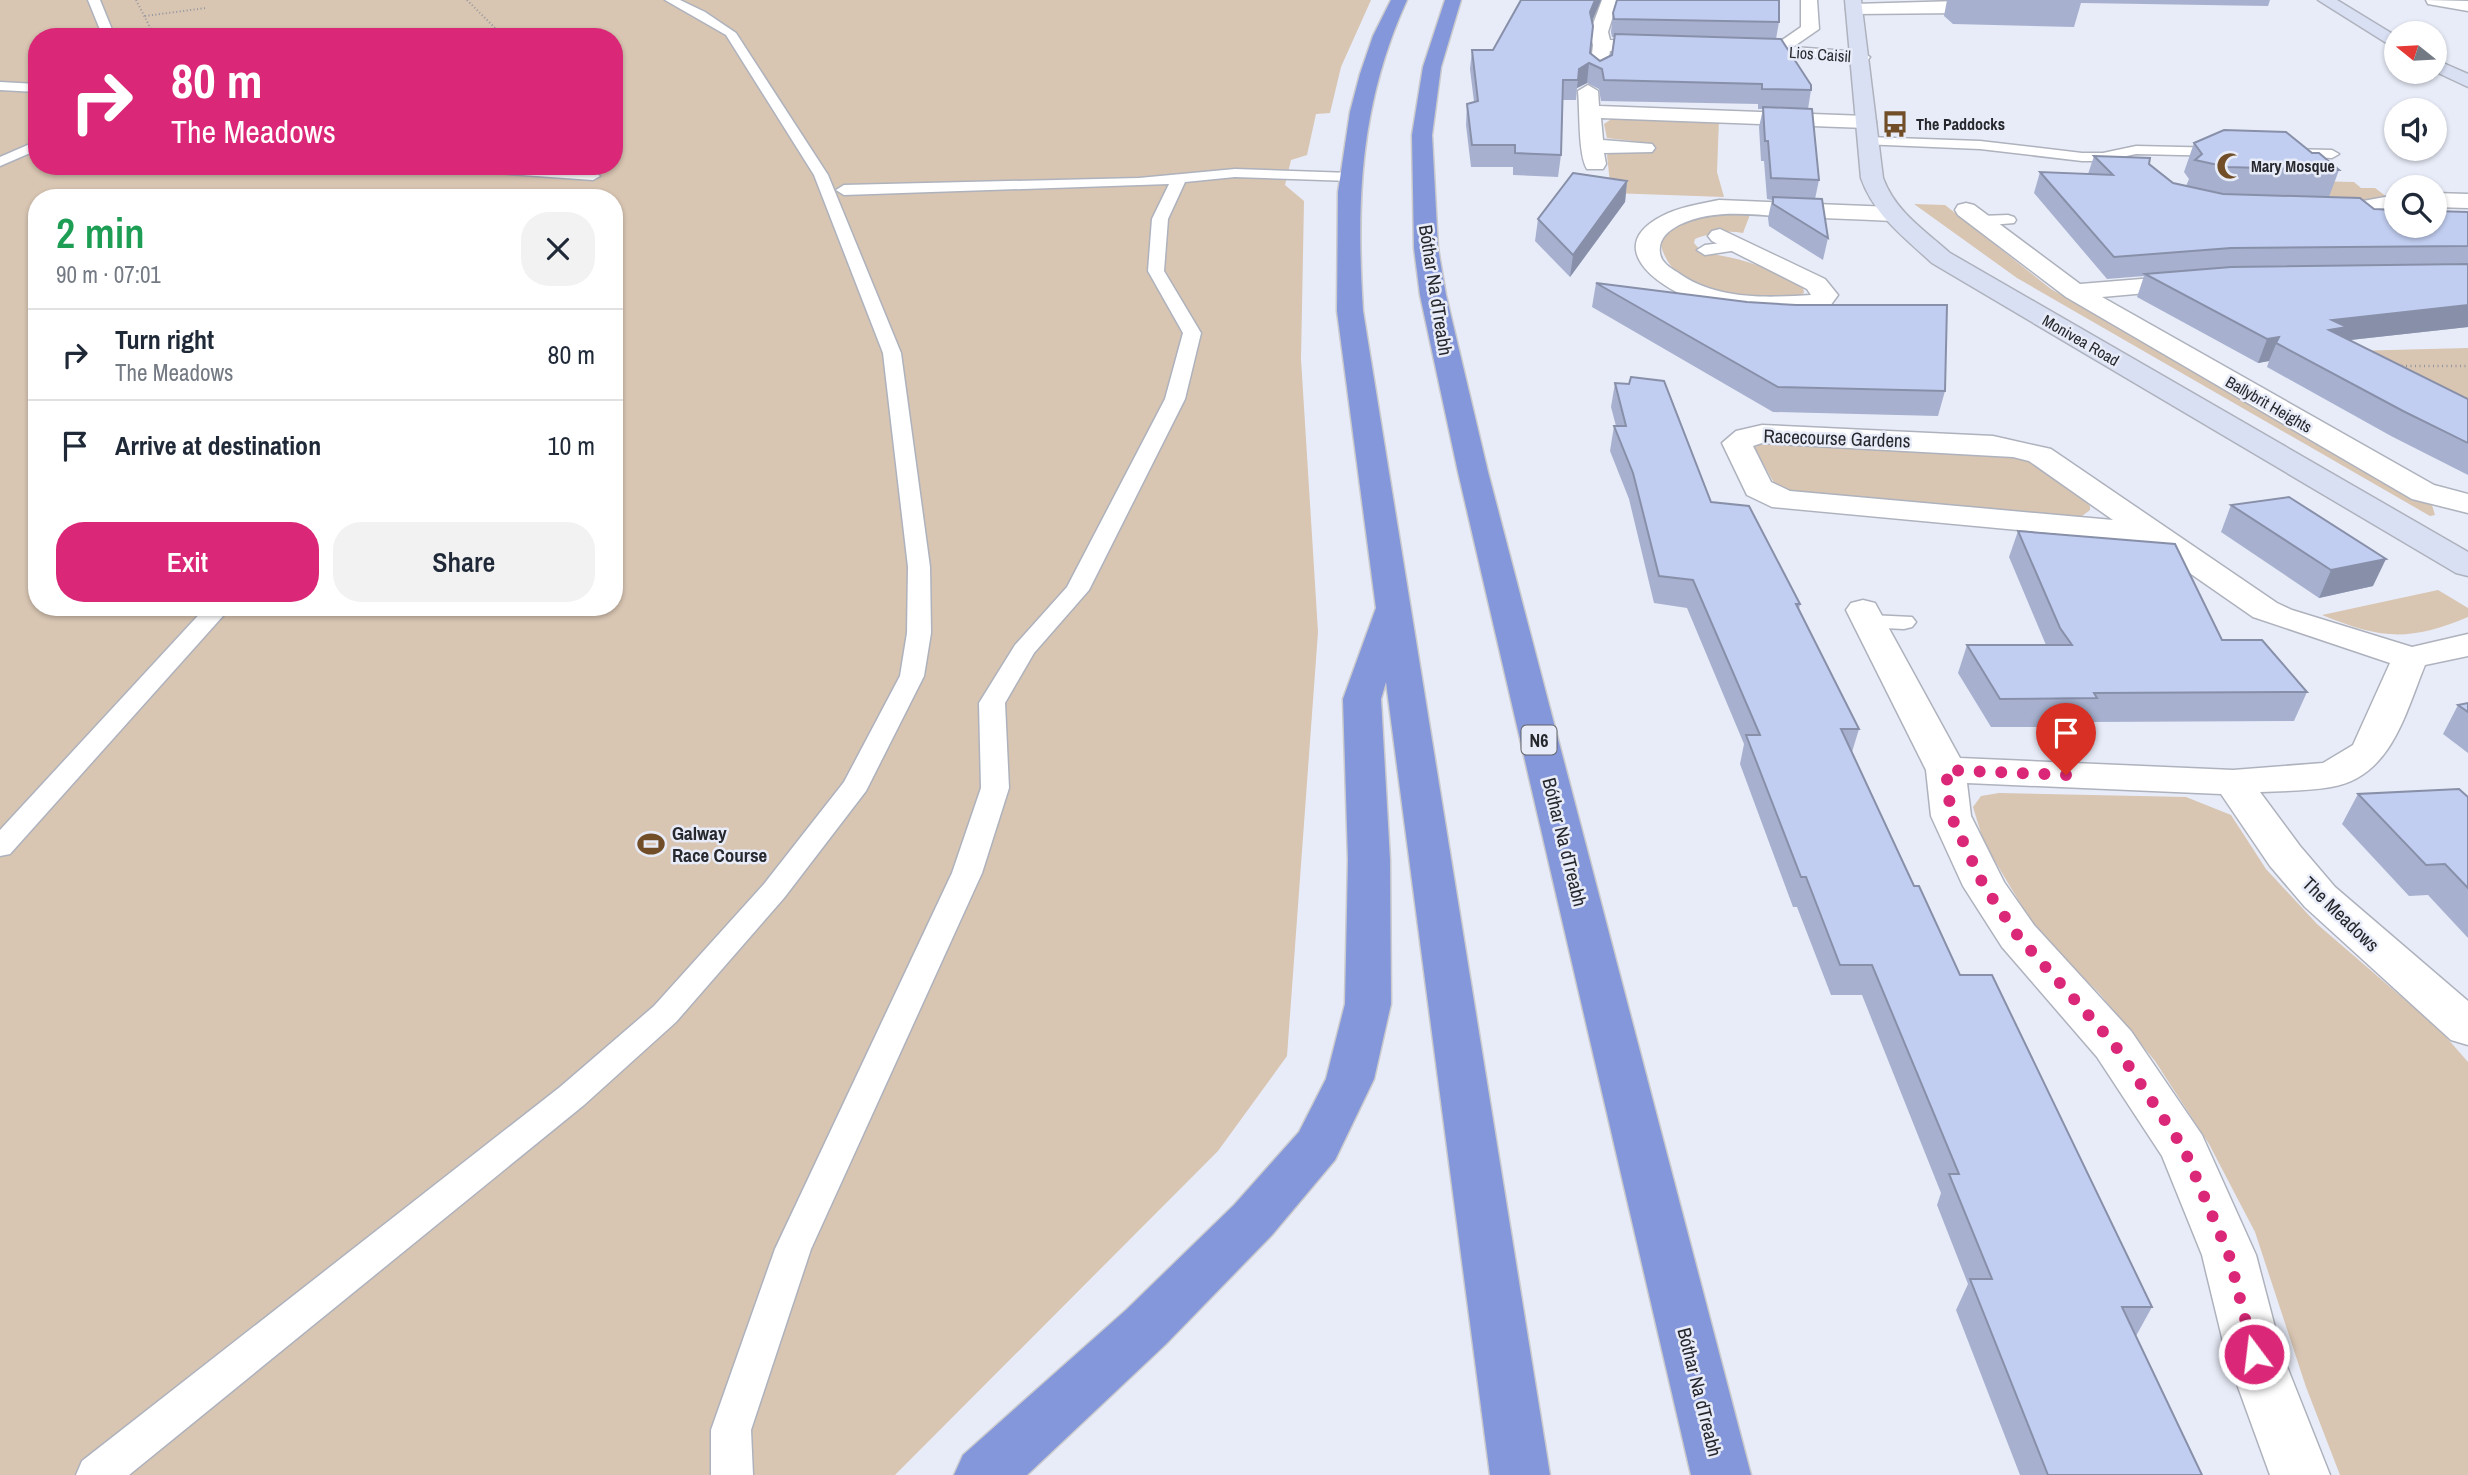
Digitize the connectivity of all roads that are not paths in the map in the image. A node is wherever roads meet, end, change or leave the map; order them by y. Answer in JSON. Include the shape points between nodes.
{"nodes":[{"id":1,"x":94,"y":0,"type":"edge"},
{"id":2,"x":671,"y":0,"type":"edge"},
{"id":3,"x":1399,"y":0,"type":"edge"},
{"id":4,"x":1453,"y":0,"type":"edge"},
{"id":5,"x":1610,"y":0,"type":"edge"},
{"id":6,"x":1809,"y":0,"type":"edge"},
{"id":7,"x":2045,"y":0,"type":"edge"},
{"id":8,"x":2326,"y":0,"type":"edge"},
{"id":9,"x":2434,"y":0,"type":"edge"},
{"id":10,"x":1853,"y":4,"type":"edge"},
{"id":11,"x":1977,"y":6,"type":"junction"},
{"id":12,"x":2468,"y":6,"type":"edge"},
{"id":13,"x":1993,"y":21,"type":"dead end"},
{"id":14,"x":105,"y":28,"type":"edge"},
{"id":15,"x":2384,"y":36,"type":"edge"},
{"id":16,"x":1602,"y":46,"type":"junction"},
{"id":17,"x":1681,"y":47,"type":"edge"},
{"id":18,"x":1721,"y":48,"type":"edge"},
{"id":19,"x":1780,"y":50,"type":"junction"},
{"id":20,"x":1861,"y":57,"type":"junction"},
{"id":21,"x":2447,"y":70,"type":"edge"},
{"id":22,"x":1599,"y":73,"type":"edge"},
{"id":23,"x":2468,"y":81,"type":"edge"},
{"id":24,"x":0,"y":86,"type":"edge"},
{"id":25,"x":28,"y":88,"type":"edge"},
{"id":26,"x":1588,"y":91,"type":"edge"},
{"id":27,"x":1590,"y":112,"type":"junction"},
{"id":28,"x":1866,"y":132,"type":"junction"},
{"id":29,"x":1645,"y":148,"type":"dead end"},
{"id":30,"x":28,"y":149,"type":"edge"},
{"id":31,"x":2241,"y":152,"type":"edge"},
{"id":32,"x":2267,"y":153,"type":"edge"},
{"id":33,"x":2332,"y":154,"type":"dead end"},
{"id":34,"x":0,"y":162,"type":"edge"},
{"id":35,"x":579,"y":175,"type":"edge"},
{"id":36,"x":593,"y":176,"type":"dead end"},
{"id":37,"x":1351,"y":177,"type":"junction"},
{"id":38,"x":1179,"y":179,"type":"junction"},
{"id":39,"x":844,"y":190,"type":"dead end"},
{"id":40,"x":2447,"y":200,"type":"edge"},
{"id":41,"x":2468,"y":201,"type":"edge"},
{"id":42,"x":2384,"y":204,"type":"edge"},
{"id":43,"x":2298,"y":208,"type":"edge"},
{"id":44,"x":1892,"y":214,"type":"junction"},
{"id":45,"x":1973,"y":215,"type":"joint"},
{"id":46,"x":2008,"y":220,"type":"dead end"},
{"id":47,"x":1721,"y":244,"type":"dead end"},
{"id":48,"x":2210,"y":281,"type":"edge"},
{"id":49,"x":2075,"y":292,"type":"junction"},
{"id":50,"x":2468,"y":504,"type":"edge"},
{"id":51,"x":2153,"y":533,"type":"junction"},
{"id":52,"x":2468,"y":566,"type":"edge"},
{"id":53,"x":1392,"y":606,"type":"junction"},
{"id":54,"x":211,"y":616,"type":"edge"},
{"id":55,"x":1879,"y":618,"type":"dead end"},
{"id":56,"x":2468,"y":645,"type":"edge"},
{"id":57,"x":2410,"y":658,"type":"junction"},
{"id":58,"x":1946,"y":770,"type":"junction"},
{"id":59,"x":2233,"y":782,"type":"junction"},
{"id":60,"x":0,"y":847,"type":"edge"},
{"id":61,"x":2468,"y":1028,"type":"edge"},
{"id":62,"x":97,"y":1475,"type":"edge"},
{"id":63,"x":732,"y":1475,"type":"edge"},
{"id":64,"x":984,"y":1475,"type":"edge"},
{"id":65,"x":1520,"y":1475,"type":"edge"},
{"id":66,"x":1721,"y":1475,"type":"edge"},
{"id":67,"x":2300,"y":1475,"type":"edge"}],
"edges":[{"from":1,"to":14,"type":"lane"},
{"from":2,"to":62,"type":"lane","via":[[730,33],[821,174],[892,353],[919,567],[919,633],[912,676],[856,785],[774,891],[665,1014],[561,1104]]},
{"from":3,"to":37,"type":"highway","via":[[1376,52],[1360,107]]},
{"from":4,"to":66,"type":"highway","name":"Bóthar Na dTreabh","number":"N6","via":[[1434,59],[1422,135],[1425,236],[1433,295]]},
{"from":5,"to":16,"type":"street","via":[[1600,32]]},
{"from":6,"to":19,"type":"street","name":"Lios Caisil","via":[[1802,20],[1808,31]]},
{"from":7,"to":11,"type":"street"},
{"from":8,"to":15,"type":"main road"},
{"from":9,"to":12,"type":"street"},
{"from":10,"to":11,"type":"street"},
{"from":10,"to":20,"type":"main road","name":"Monivea Road"},
{"from":11,"to":13,"type":"street"},
{"from":16,"to":17,"type":"street"},
{"from":16,"to":22,"type":"street"},
{"from":18,"to":19,"type":"street","name":"Lios Caisil"},
{"from":19,"to":20,"type":"street","name":"Lios Caisil"},
{"from":20,"to":28,"type":"main road","name":"Monivea Road"},
{"from":21,"to":23,"type":"main road"},
{"from":24,"to":25,"type":"lane"},
{"from":26,"to":27,"type":"street"},
{"from":27,"to":28,"type":"street"},
{"from":27,"to":29,"type":"street","via":[[1594,155]]},
{"from":28,"to":31,"type":"lane","via":[[2082,157],[2136,150]]},
{"from":28,"to":44,"type":"main road","name":"Monivea Road","via":[[1871,178]]},
{"from":30,"to":34,"type":"lane"},
{"from":32,"to":33,"type":"lane"},
{"from":35,"to":36,"type":"lane"},
{"from":37,"to":38,"type":"lane","via":[[1236,173]]},
{"from":37,"to":53,"type":"highway","via":[[1350,311]]},
{"from":38,"to":39,"type":"lane"},
{"from":38,"to":63,"type":"lane","via":[[1160,219],[1156,271],[1192,332],[1175,400],[1077,590],[1024,650],[992,703],[995,788],[967,873],[793,1249],[731,1430]]},
{"from":40,"to":41,"type":"street"},
{"from":42,"to":43,"type":"street","via":[[2352,210]]},
{"from":44,"to":47,"type":"street","via":[[1710,208],[1662,223],[1650,234],[1646,248],[1659,270],[1713,298],[1796,304],[1824,298],[1816,284]]},
{"from":44,"to":52,"type":"main road","name":"Monivea Road","via":[[1941,258]]},
{"from":45,"to":46,"type":"lane","name":"Ballybrit Heights"},
{"from":45,"to":49,"type":"street","name":"Ballybrit Heights"},
{"from":48,"to":49,"type":"street"},
{"from":49,"to":50,"type":"street","name":"Ballybrit Heights","via":[[2423,492]]},
{"from":51,"to":51,"type":"street","name":"Racecourse Gardens","via":[[2040,455],[2017,447],[1762,434],[1737,443],[1758,488],[1783,500]]},
{"from":51,"to":57,"type":"street","name":"Racecourse Gardens","via":[[2280,617]]},
{"from":53,"to":64,"type":"highway","via":[[1362,699],[1369,860],[1368,1004],[1350,1079],[1317,1146],[1254,1220],[1146,1327]]},
{"from":53,"to":65,"type":"highway"},
{"from":54,"to":60,"type":"lane"},
{"from":55,"to":58,"type":"street"},
{"from":56,"to":57,"type":"street"},
{"from":57,"to":59,"type":"street","via":[[2377,737],[2360,760],[2331,775]]},
{"from":58,"to":59,"type":"street"},
{"from":58,"to":67,"type":"street","via":[[1951,816],[1984,886],[2018,936],[2114,1044],[2184,1149],[2229,1255],[2258,1365]]},
{"from":59,"to":61,"type":"street","name":"The Meadows","via":[[2277,847],[2321,898]]}]}
